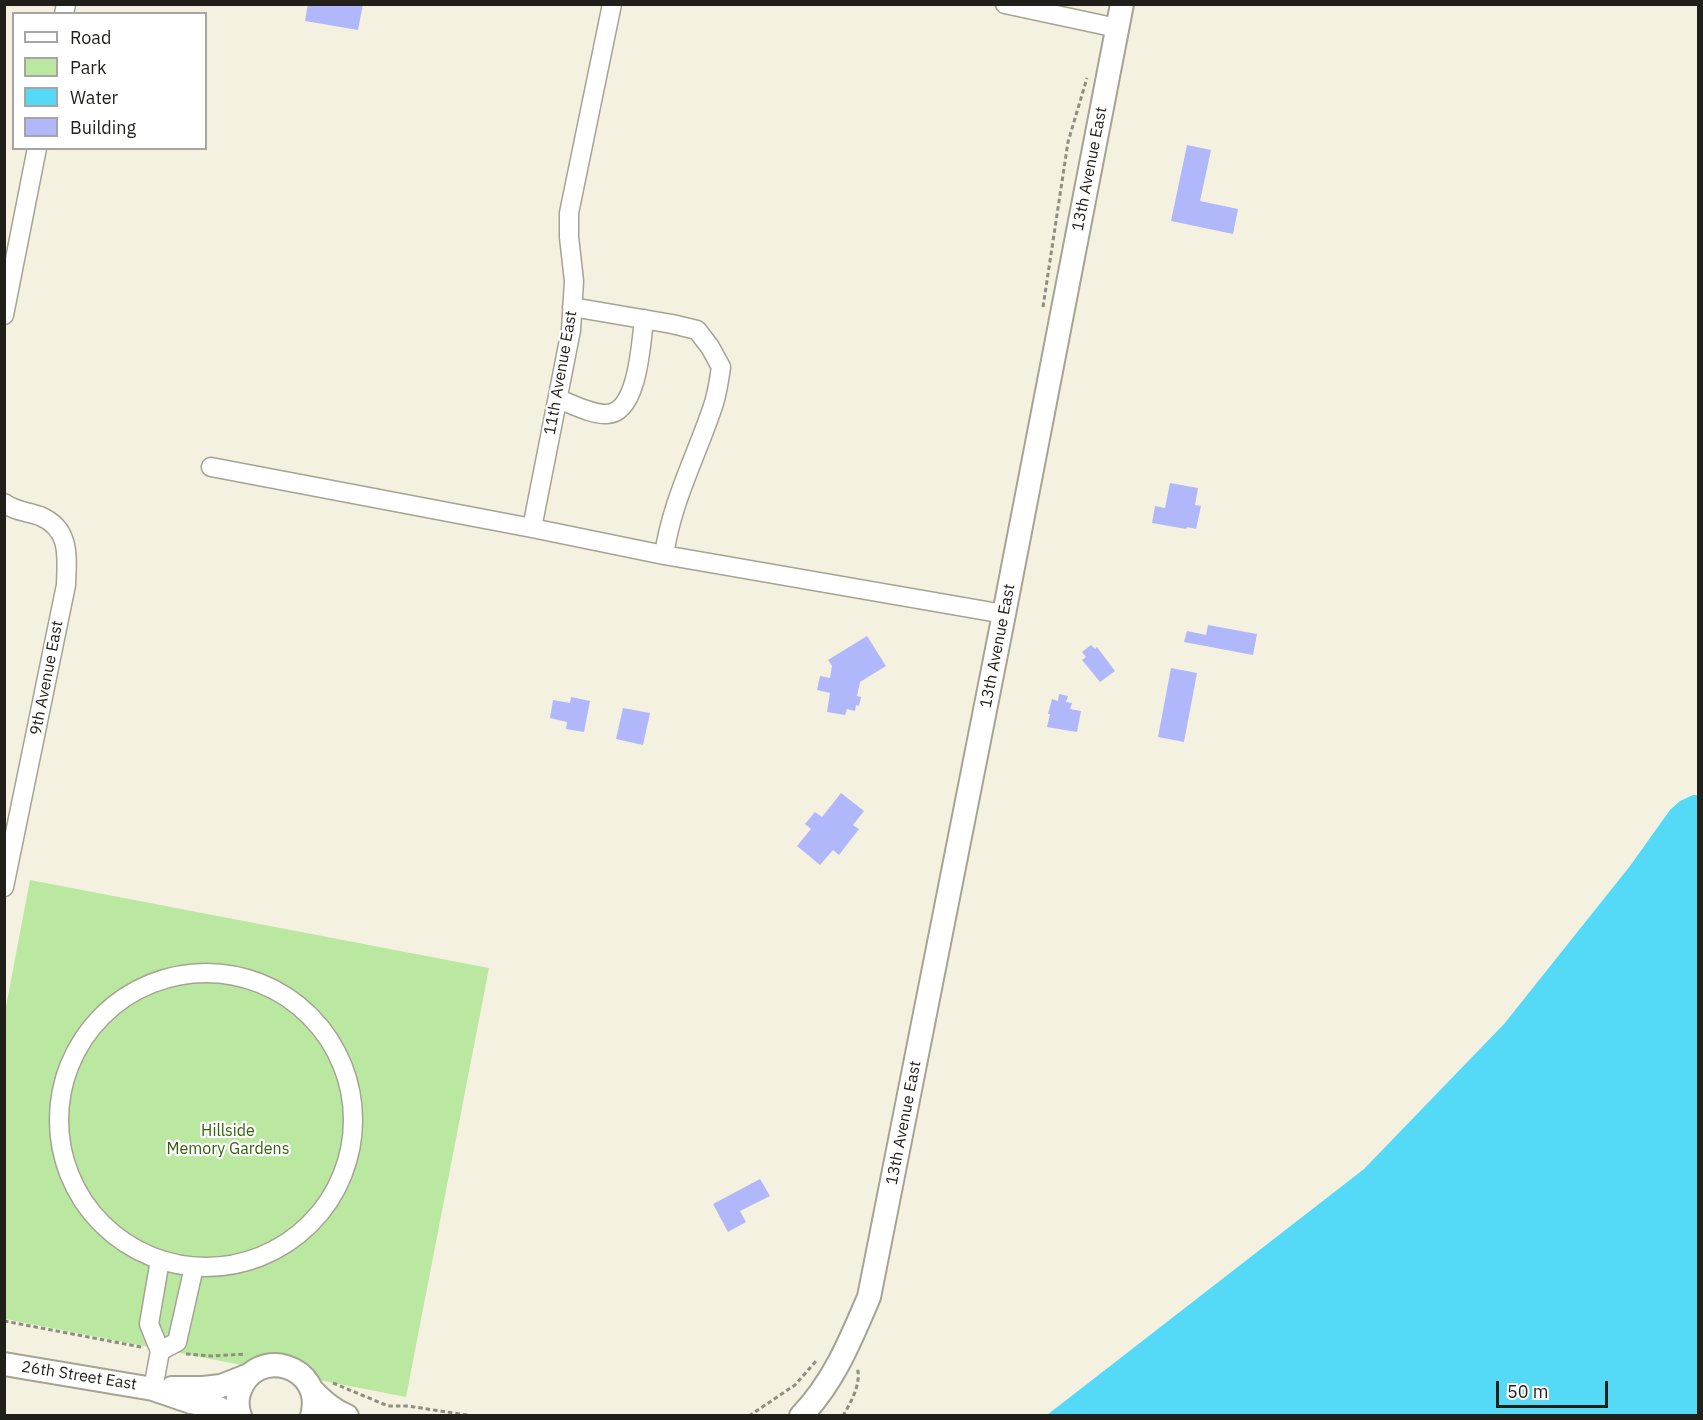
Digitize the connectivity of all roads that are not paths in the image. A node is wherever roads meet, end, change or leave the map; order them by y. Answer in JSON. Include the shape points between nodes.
{"nodes":[{"id":1,"x":612,"y":4,"type":"edge"},
{"id":2,"x":1005,"y":4,"type":"edge"},
{"id":3,"x":1122,"y":4,"type":"edge"},
{"id":4,"x":1117,"y":28,"type":"junction"},
{"id":5,"x":38,"y":150,"type":"edge"},
{"id":6,"x":572,"y":307,"type":"junction"},
{"id":7,"x":4,"y":315,"type":"edge"},
{"id":8,"x":644,"y":319,"type":"junction"},
{"id":9,"x":558,"y":399,"type":"junction"},
{"id":10,"x":211,"y":467,"type":"dead end"},
{"id":11,"x":7,"y":507,"type":"edge"},
{"id":12,"x":532,"y":528,"type":"junction"},
{"id":13,"x":664,"y":555,"type":"junction"},
{"id":14,"x":1004,"y":614,"type":"junction"},
{"id":15,"x":4,"y":887,"type":"edge"},
{"id":16,"x":160,"y":1260,"type":"junction"},
{"id":17,"x":194,"y":1267,"type":"junction"},
{"id":18,"x":160,"y":1351,"type":"junction"},
{"id":19,"x":4,"y":1364,"type":"edge"},
{"id":20,"x":249,"y":1375,"type":"junction"},
{"id":21,"x":153,"y":1389,"type":"junction"},
{"id":22,"x":311,"y":1389,"type":"junction"},
{"id":23,"x":232,"y":1416,"type":"edge"},
{"id":24,"x":240,"y":1416,"type":"edge"},
{"id":25,"x":312,"y":1416,"type":"edge"},
{"id":26,"x":347,"y":1416,"type":"edge"},
{"id":27,"x":801,"y":1416,"type":"edge"}],
"edges":[{"from":1,"to":6,"type":"street","name":"11th Avenue East","via":[[569,213]]},
{"from":2,"to":4,"type":"street"},
{"from":3,"to":4,"type":"main road","name":"13th Avenue East"},
{"from":4,"to":14,"type":"main road","name":"13th Avenue East"},
{"from":5,"to":7,"type":"street"},
{"from":6,"to":8,"type":"street"},
{"from":6,"to":9,"type":"street","name":"11th Avenue East"},
{"from":8,"to":9,"type":"street","via":[[637,370],[625,406],[618,413],[605,415]]},
{"from":8,"to":13,"type":"street","via":[[697,330],[722,367],[713,406],[676,499]]},
{"from":9,"to":12,"type":"street","name":"11th Avenue East"},
{"from":10,"to":12,"type":"street"},
{"from":11,"to":15,"type":"street","name":"9th Avenue East","via":[[39,516],[57,527],[67,549],[66,585]]},
{"from":12,"to":13,"type":"street"},
{"from":13,"to":14,"type":"street"},
{"from":14,"to":27,"type":"main road","name":"13th Avenue East","via":[[869,1297],[829,1381]]},
{"from":16,"to":17,"type":"street"},
{"from":16,"to":17,"type":"street","via":[[125,1243],[96,1218],[74,1186],[61,1150],[58,1111],[65,1073],[82,1038],[108,1009],[140,987],[177,975],[216,972],[254,980],[288,997],[318,1023],[339,1055],[351,1092],[354,1131],[346,1168],[333,1194],[302,1232],[270,1253],[233,1265]]},
{"from":16,"to":18,"type":"street","via":[[149,1324]]},
{"from":17,"to":18,"type":"street","via":[[177,1342]]},
{"from":18,"to":21,"type":"street"},
{"from":19,"to":21,"type":"main road","name":"26th Street East"},
{"from":20,"to":21,"type":"main road","via":[[221,1386]]},
{"from":20,"to":22,"type":"main road","via":[[260,1368],[285,1366],[296,1371]]},
{"from":20,"to":24,"type":"main road","via":[[237,1399]]},
{"from":21,"to":23,"type":"main road","via":[[219,1408]]},
{"from":22,"to":25,"type":"main road"},
{"from":22,"to":26,"type":"main road","via":[[336,1412]]}]}
